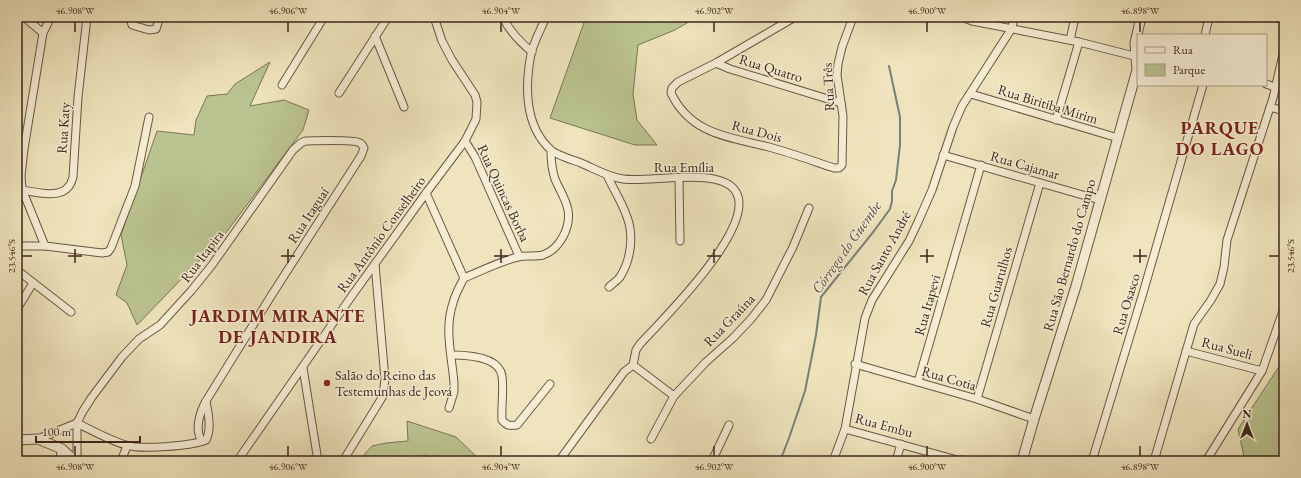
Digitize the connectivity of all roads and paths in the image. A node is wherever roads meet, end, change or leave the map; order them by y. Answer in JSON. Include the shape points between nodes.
{"nodes":[{"id":1,"x":24,"y":17,"type":"edge"},
{"id":2,"x":51,"y":17,"type":"edge"},
{"id":3,"x":87,"y":17,"type":"edge"},
{"id":4,"x":132,"y":17,"type":"edge"},
{"id":5,"x":160,"y":17,"type":"edge"},
{"id":6,"x":324,"y":17,"type":"edge"},
{"id":7,"x":388,"y":17,"type":"edge"},
{"id":8,"x":434,"y":17,"type":"edge"},
{"id":9,"x":503,"y":17,"type":"edge"},
{"id":10,"x":546,"y":17,"type":"edge"},
{"id":11,"x":795,"y":17,"type":"edge"},
{"id":12,"x":853,"y":17,"type":"edge"},
{"id":13,"x":962,"y":17,"type":"edge"},
{"id":14,"x":1014,"y":17,"type":"edge"},
{"id":15,"x":1074,"y":17,"type":"edge"},
{"id":16,"x":1141,"y":17,"type":"edge"},
{"id":17,"x":1209,"y":17,"type":"edge"},
{"id":18,"x":1272,"y":17,"type":"edge"},
{"id":19,"x":1284,"y":20,"type":"edge"},
{"id":20,"x":1012,"y":28,"type":"junction"},
{"id":21,"x":43,"y":33,"type":"junction"},
{"id":22,"x":1137,"y":34,"type":"edge"},
{"id":23,"x":1137,"y":34,"type":"edge"},
{"id":24,"x":1205,"y":34,"type":"edge"},
{"id":25,"x":375,"y":36,"type":"junction"},
{"id":26,"x":1070,"y":40,"type":"junction"},
{"id":27,"x":1079,"y":42,"type":"junction"},
{"id":28,"x":1284,"y":50,"type":"edge"},
{"id":29,"x":532,"y":52,"type":"junction"},
{"id":30,"x":1137,"y":56,"type":"edge"},
{"id":31,"x":716,"y":63,"type":"junction"},
{"id":32,"x":1267,"y":84,"type":"edge"},
{"id":33,"x":282,"y":85,"type":"dead end"},
{"id":34,"x":1203,"y":86,"type":"edge"},
{"id":35,"x":1275,"y":87,"type":"junction"},
{"id":36,"x":339,"y":93,"type":"dead end"},
{"id":37,"x":971,"y":94,"type":"junction"},
{"id":38,"x":841,"y":103,"type":"junction"},
{"id":39,"x":404,"y":107,"type":"dead end"},
{"id":40,"x":1270,"y":107,"type":"junction"},
{"id":41,"x":1284,"y":111,"type":"edge"},
{"id":42,"x":149,"y":117,"type":"dead end"},
{"id":43,"x":1056,"y":120,"type":"junction"},
{"id":44,"x":1118,"y":138,"type":"junction"},
{"id":45,"x":465,"y":141,"type":"junction"},
{"id":46,"x":361,"y":144,"type":"joint"},
{"id":47,"x":552,"y":151,"type":"junction"},
{"id":48,"x":943,"y":155,"type":"junction"},
{"id":49,"x":843,"y":158,"type":"joint"},
{"id":50,"x":981,"y":165,"type":"junction"},
{"id":51,"x":606,"y":175,"type":"junction"},
{"id":52,"x":679,"y":178,"type":"junction"},
{"id":53,"x":1040,"y":183,"type":"junction"},
{"id":54,"x":20,"y":189,"type":"edge"},
{"id":55,"x":426,"y":193,"type":"junction"},
{"id":56,"x":1100,"y":200,"type":"junction"},
{"id":57,"x":810,"y":208,"type":"dead end"},
{"id":58,"x":680,"y":241,"type":"dead end"},
{"id":59,"x":17,"y":246,"type":"edge"},
{"id":60,"x":45,"y":246,"type":"junction"},
{"id":61,"x":519,"y":256,"type":"junction"},
{"id":62,"x":374,"y":264,"type":"junction"},
{"id":63,"x":17,"y":270,"type":"edge"},
{"id":64,"x":464,"y":278,"type":"junction"},
{"id":65,"x":33,"y":283,"type":"junction"},
{"id":66,"x":609,"y":287,"type":"dead end"},
{"id":67,"x":1284,"y":308,"type":"edge"},
{"id":68,"x":17,"y":309,"type":"edge"},
{"id":69,"x":71,"y":312,"type":"dead end"},
{"id":70,"x":1186,"y":351,"type":"junction"},
{"id":71,"x":451,"y":354,"type":"junction"},
{"id":72,"x":855,"y":364,"type":"junction"},
{"id":73,"x":632,"y":365,"type":"junction"},
{"id":74,"x":303,"y":368,"type":"junction"},
{"id":75,"x":1262,"y":371,"type":"junction"},
{"id":76,"x":918,"y":382,"type":"junction"},
{"id":77,"x":550,"y":384,"type":"dead end"},
{"id":78,"x":674,"y":396,"type":"junction"},
{"id":79,"x":977,"y":399,"type":"junction"},
{"id":80,"x":449,"y":408,"type":"dead end"},
{"id":81,"x":1034,"y":418,"type":"junction"},
{"id":82,"x":77,"y":424,"type":"junction"},
{"id":83,"x":729,"y":425,"type":"dead end"},
{"id":84,"x":844,"y":429,"type":"junction"},
{"id":85,"x":38,"y":439,"type":"junction"},
{"id":86,"x":651,"y":439,"type":"dead end"},
{"id":87,"x":17,"y":440,"type":"edge"},
{"id":88,"x":901,"y":444,"type":"junction"},
{"id":89,"x":127,"y":446,"type":"junction"},
{"id":90,"x":62,"y":448,"type":"junction"},
{"id":91,"x":240,"y":457,"type":"dead end"},
{"id":92,"x":58,"y":461,"type":"edge"},
{"id":93,"x":76,"y":461,"type":"edge"},
{"id":94,"x":121,"y":461,"type":"edge"},
{"id":95,"x":318,"y":461,"type":"edge"},
{"id":96,"x":343,"y":461,"type":"edge"},
{"id":97,"x":559,"y":461,"type":"edge"},
{"id":98,"x":712,"y":461,"type":"edge"},
{"id":99,"x":833,"y":461,"type":"edge"},
{"id":100,"x":896,"y":461,"type":"edge"},
{"id":101,"x":961,"y":461,"type":"edge"},
{"id":102,"x":1022,"y":461,"type":"edge"},
{"id":103,"x":1092,"y":461,"type":"edge"},
{"id":104,"x":1154,"y":461,"type":"edge"},
{"id":105,"x":1206,"y":461,"type":"edge"}],
"edges":[{"from":1,"to":21,"type":"street"},
{"from":2,"to":21,"type":"street"},
{"from":3,"to":54,"type":"street","name":"Rua Katy","via":[[73,177],[70,186],[54,194]]},
{"from":4,"to":5,"type":"street","via":[[132,25],[149,30],[157,28]]},
{"from":6,"to":33,"type":"street"},
{"from":7,"to":25,"type":"street"},
{"from":8,"to":45,"type":"street","name":"Rua Antônio Conselheiro","via":[[452,60],[477,102],[476,119]]},
{"from":9,"to":29,"type":"street","via":[[522,45]]},
{"from":10,"to":29,"type":"street","name":"Rua Emília"},
{"from":11,"to":31,"type":"street"},
{"from":12,"to":38,"type":"street","name":"Rua Três","via":[[838,64]]},
{"from":13,"to":20,"type":"street"},
{"from":14,"to":20,"type":"street"},
{"from":15,"to":26,"type":"street"},
{"from":16,"to":22,"type":"street","name":"Rua São Bernardo do Campo"},
{"from":17,"to":24,"type":"street"},
{"from":18,"to":19,"type":"street"},
{"from":20,"to":26,"type":"street"},
{"from":20,"to":37,"type":"street","name":"Rua Santo André"},
{"from":21,"to":54,"type":"street"},
{"from":23,"to":30,"type":"street","name":"Rua São Bernardo do Campo"},
{"from":25,"to":36,"type":"street"},
{"from":25,"to":39,"type":"street"},
{"from":26,"to":27,"type":"street"},
{"from":27,"to":30,"type":"street"},
{"from":27,"to":43,"type":"street"},
{"from":28,"to":35,"type":"street"},
{"from":29,"to":47,"type":"street","name":"Rua Emília","via":[[528,83],[530,113],[535,128]]},
{"from":30,"to":44,"type":"street","name":"Rua São Bernardo do Campo","via":[[1137,70]]},
{"from":31,"to":38,"type":"street","name":"Rua Quatro"},
{"from":31,"to":49,"type":"street","name":"Rua Dois","via":[[678,82],[672,88],[671,93],[690,119],[707,130],[729,138],[771,147],[834,168],[841,167]]},
{"from":32,"to":35,"type":"street"},
{"from":34,"to":103,"type":"street","name":"Rua Osasco"},
{"from":35,"to":40,"type":"street"},
{"from":37,"to":43,"type":"street","name":"Rua Biritiba Mirim"},
{"from":37,"to":48,"type":"street","name":"Rua Santo André","via":[[959,113]]},
{"from":38,"to":49,"type":"street","name":"Rua Três"},
{"from":40,"to":41,"type":"street"},
{"from":40,"to":70,"type":"street","via":[[1227,240],[1220,284],[1194,324]]},
{"from":42,"to":60,"type":"street","via":[[135,186],[108,252]]},
{"from":43,"to":44,"type":"street","name":"Rua Biritiba Mirim"},
{"from":44,"to":56,"type":"street","name":"Rua São Bernardo do Campo"},
{"from":45,"to":55,"type":"street","name":"Rua Antônio Conselheiro"},
{"from":45,"to":61,"type":"street","name":"Rua Quincas Borba","via":[[475,157]]},
{"from":46,"to":82,"type":"street","name":"Rua Itapira","via":[[305,141],[293,150],[212,265],[175,310],[160,325],[139,339],[122,357],[92,397]]},
{"from":46,"to":89,"type":"street","name":"Rua Itaguaí","via":[[364,148],[361,156],[202,408],[199,422],[199,437],[202,442],[157,447]]},
{"from":47,"to":51,"type":"street","name":"Rua Emília"},
{"from":47,"to":61,"type":"street","via":[[552,168],[568,210],[567,225],[560,242],[544,254],[533,257]]},
{"from":48,"to":50,"type":"street","name":"Rua Cajamar"},
{"from":48,"to":72,"type":"street","name":"Rua Santo André","via":[[918,222],[872,300],[865,318]]},
{"from":50,"to":53,"type":"street","name":"Rua Cajamar"},
{"from":50,"to":76,"type":"street","name":"Rua Itapevi"},
{"from":51,"to":52,"type":"street","name":"Rua Emília","via":[[637,180]]},
{"from":51,"to":66,"type":"street","via":[[628,217],[631,239],[625,267],[619,278]]},
{"from":52,"to":58,"type":"street"},
{"from":52,"to":73,"type":"street","name":"Rua Emília","via":[[722,180],[737,192],[740,205],[738,214],[735,225],[721,249],[699,279],[640,344]]},
{"from":53,"to":56,"type":"street","name":"Rua Cajamar"},
{"from":53,"to":79,"type":"street","name":"Rua Guarulhos"},
{"from":54,"to":60,"type":"street"},
{"from":55,"to":62,"type":"street","name":"Rua Antônio Conselheiro"},
{"from":55,"to":64,"type":"street"},
{"from":56,"to":81,"type":"street","name":"Rua São Bernardo do Campo"},
{"from":57,"to":78,"type":"street","name":"Rua Graúna","via":[[766,300],[738,333]]},
{"from":59,"to":60,"type":"street"},
{"from":61,"to":64,"type":"street"},
{"from":62,"to":74,"type":"street","name":"Rua Antônio Conselheiro"},
{"from":62,"to":96,"type":"street","via":[[385,388],[383,396]]},
{"from":63,"to":65,"type":"street"},
{"from":64,"to":71,"type":"street","via":[[450,314]]},
{"from":65,"to":68,"type":"street"},
{"from":65,"to":69,"type":"street"},
{"from":67,"to":75,"type":"street"},
{"from":70,"to":75,"type":"street","name":"Rua Sueli"},
{"from":70,"to":104,"type":"street"},
{"from":71,"to":77,"type":"street","via":[[478,357],[491,361],[498,367],[502,374],[502,420],[511,426],[517,425]]},
{"from":71,"to":80,"type":"street","via":[[454,392]]},
{"from":72,"to":76,"type":"street","name":"Rua Cotia"},
{"from":72,"to":84,"type":"street","name":"Rua Santo André"},
{"from":73,"to":78,"type":"street"},
{"from":73,"to":97,"type":"street","name":"Rua Emília","via":[[624,372]]},
{"from":74,"to":91,"type":"street","name":"Rua Antônio Conselheiro"},
{"from":74,"to":95,"type":"street"},
{"from":75,"to":105,"type":"street"},
{"from":76,"to":79,"type":"street","name":"Rua Cotia"},
{"from":78,"to":86,"type":"street","name":"Rua Graúna"},
{"from":79,"to":81,"type":"street","name":"Rua Cotia"},
{"from":81,"to":102,"type":"street","name":"Rua São Bernardo do Campo"},
{"from":82,"to":85,"type":"street"},
{"from":82,"to":89,"type":"street","name":"Rua Itaguaí"},
{"from":82,"to":93,"type":"street","name":"Rua Itapira"},
{"from":83,"to":98,"type":"street"},
{"from":84,"to":88,"type":"street","name":"Rua Embu"},
{"from":84,"to":99,"type":"street","name":"Rua Santo André"},
{"from":85,"to":87,"type":"street"},
{"from":85,"to":90,"type":"street"},
{"from":88,"to":100,"type":"street"},
{"from":88,"to":101,"type":"street","name":"Rua Embu"},
{"from":89,"to":94,"type":"street"},
{"from":90,"to":92,"type":"street"},
{"from":90,"to":93,"type":"street"}]}
